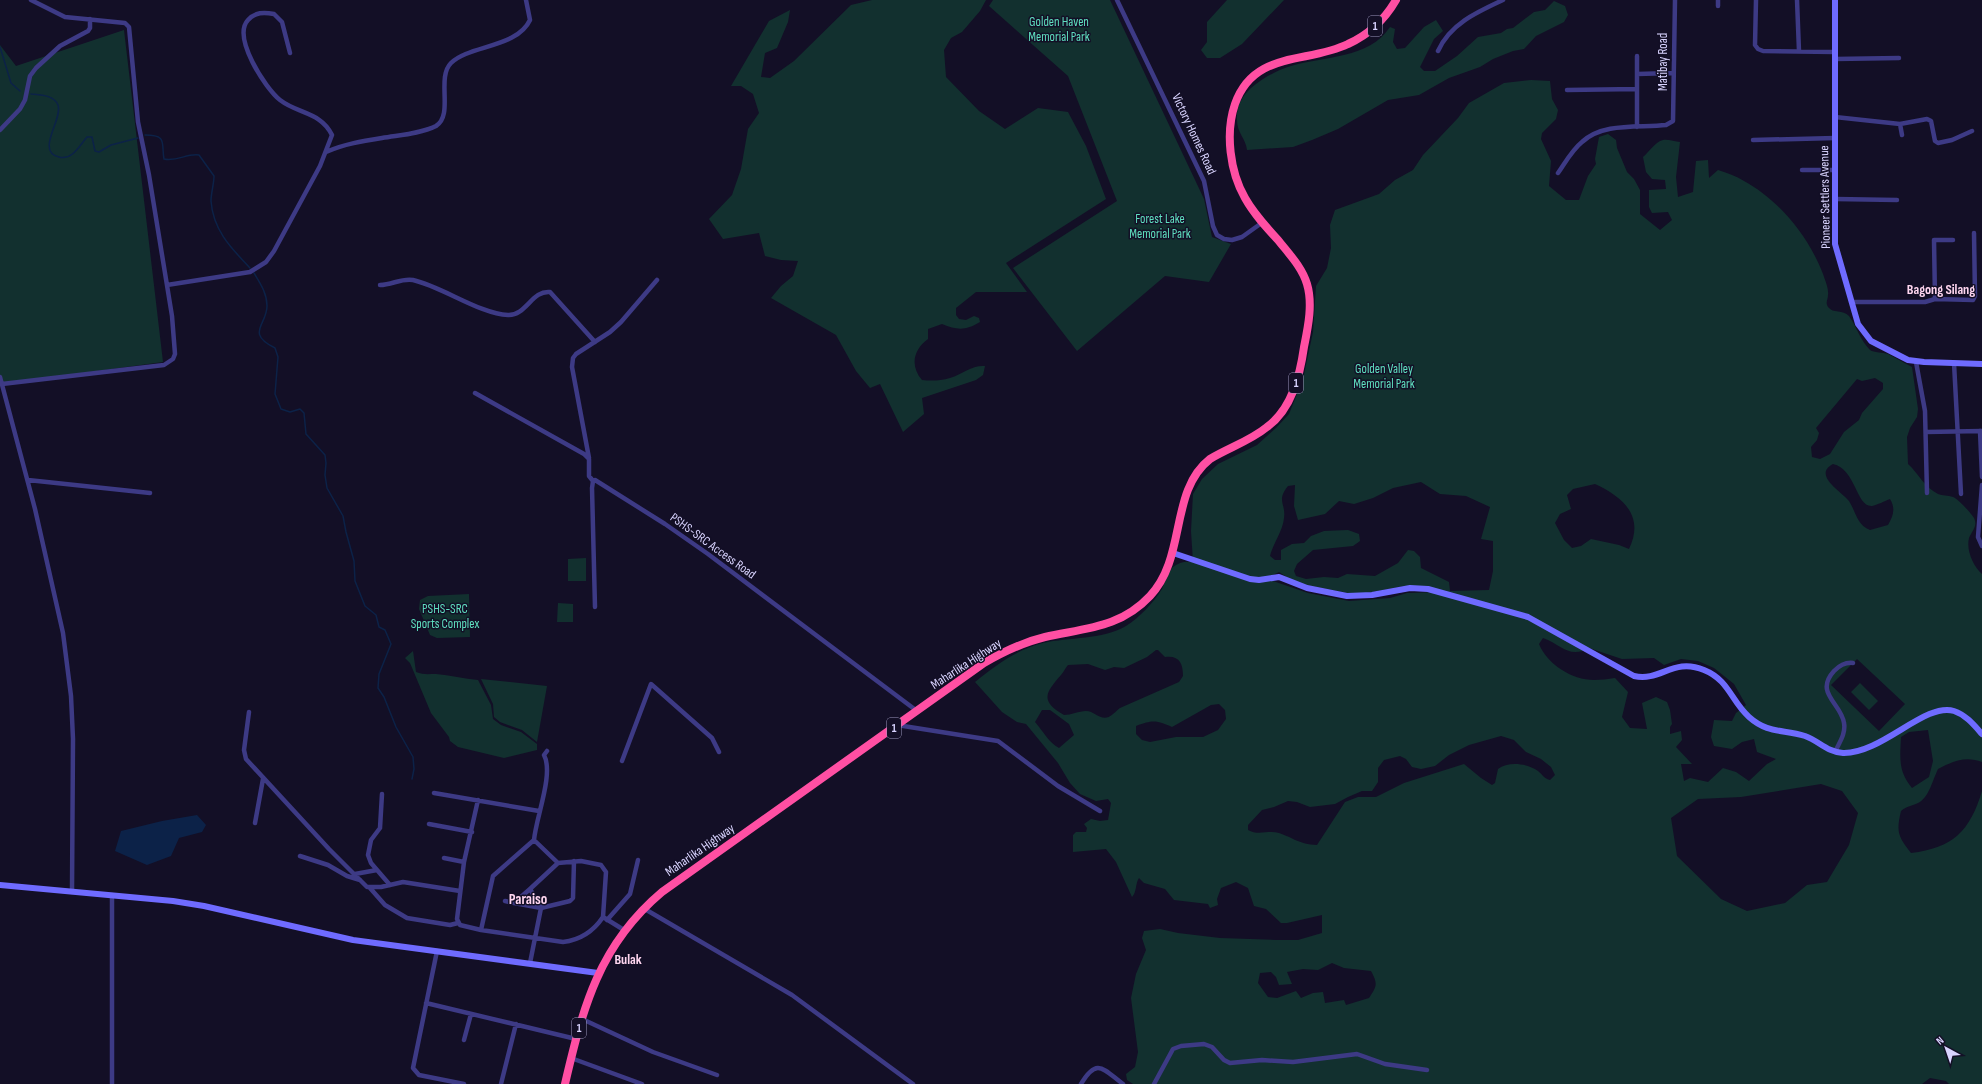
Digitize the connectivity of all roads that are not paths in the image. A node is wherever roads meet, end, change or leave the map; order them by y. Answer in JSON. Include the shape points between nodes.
{"nodes":[{"id":1,"x":31,"y":0,"type":"edge"},
{"id":2,"x":526,"y":0,"type":"edge"},
{"id":3,"x":1116,"y":0,"type":"edge"},
{"id":4,"x":1396,"y":0,"type":"edge"},
{"id":5,"x":1503,"y":0,"type":"edge"},
{"id":6,"x":1675,"y":0,"type":"edge"},
{"id":7,"x":1756,"y":0,"type":"edge"},
{"id":8,"x":1797,"y":0,"type":"edge"},
{"id":9,"x":1835,"y":0,"type":"edge"},
{"id":10,"x":90,"y":19,"type":"junction"},
{"id":11,"x":1438,"y":51,"type":"dead end"},
{"id":12,"x":1799,"y":51,"type":"junction"},
{"id":13,"x":290,"y":53,"type":"dead end"},
{"id":14,"x":1637,"y":56,"type":"dead end"},
{"id":15,"x":1835,"y":56,"type":"junction"},
{"id":16,"x":1899,"y":58,"type":"dead end"},
{"id":17,"x":1673,"y":73,"type":"junction"},
{"id":18,"x":1637,"y":74,"type":"junction"},
{"id":19,"x":1637,"y":89,"type":"junction"},
{"id":20,"x":1566,"y":90,"type":"dead end"},
{"id":21,"x":1835,"y":117,"type":"junction"},
{"id":22,"x":1900,"y":124,"type":"junction"},
{"id":23,"x":1637,"y":127,"type":"junction"},
{"id":24,"x":0,"y":130,"type":"edge"},
{"id":25,"x":1972,"y":131,"type":"dead end"},
{"id":26,"x":1902,"y":134,"type":"dead end"},
{"id":27,"x":1835,"y":138,"type":"junction"},
{"id":28,"x":1754,"y":140,"type":"dead end"},
{"id":29,"x":326,"y":152,"type":"junction"},
{"id":30,"x":1802,"y":170,"type":"dead end"},
{"id":31,"x":1835,"y":170,"type":"junction"},
{"id":32,"x":1558,"y":173,"type":"dead end"},
{"id":33,"x":1835,"y":199,"type":"junction"},
{"id":34,"x":1897,"y":200,"type":"dead end"},
{"id":35,"x":1263,"y":222,"type":"junction"},
{"id":36,"x":1974,"y":234,"type":"dead end"},
{"id":37,"x":1953,"y":240,"type":"dead end"},
{"id":38,"x":657,"y":280,"type":"dead end"},
{"id":39,"x":167,"y":285,"type":"junction"},
{"id":40,"x":380,"y":285,"type":"dead end"},
{"id":41,"x":1935,"y":299,"type":"junction"},
{"id":42,"x":1851,"y":302,"type":"junction"},
{"id":43,"x":595,"y":342,"type":"junction"},
{"id":44,"x":1916,"y":362,"type":"junction"},
{"id":45,"x":1954,"y":363,"type":"junction"},
{"id":46,"x":1982,"y":364,"type":"edge"},
{"id":47,"x":0,"y":377,"type":"edge"},
{"id":48,"x":2,"y":384,"type":"junction"},
{"id":49,"x":474,"y":393,"type":"dead end"},
{"id":50,"x":1957,"y":430,"type":"junction"},
{"id":51,"x":1981,"y":431,"type":"edge"},
{"id":52,"x":1926,"y":432,"type":"junction"},
{"id":53,"x":589,"y":458,"type":"junction"},
{"id":54,"x":1982,"y":477,"type":"edge"},
{"id":55,"x":28,"y":480,"type":"junction"},
{"id":56,"x":593,"y":481,"type":"junction"},
{"id":57,"x":1982,"y":485,"type":"edge"},
{"id":58,"x":150,"y":493,"type":"dead end"},
{"id":59,"x":1927,"y":493,"type":"dead end"},
{"id":60,"x":1961,"y":494,"type":"dead end"},
{"id":61,"x":1982,"y":546,"type":"edge"},
{"id":62,"x":1173,"y":553,"type":"junction"},
{"id":63,"x":595,"y":607,"type":"dead end"},
{"id":64,"x":1853,"y":663,"type":"dead end"},
{"id":65,"x":917,"y":711,"type":"junction"},
{"id":66,"x":249,"y":712,"type":"dead end"},
{"id":67,"x":897,"y":725,"type":"junction"},
{"id":68,"x":1982,"y":734,"type":"edge"},
{"id":69,"x":547,"y":751,"type":"dead end"},
{"id":70,"x":719,"y":752,"type":"dead end"},
{"id":71,"x":1835,"y":752,"type":"junction"},
{"id":72,"x":622,"y":761,"type":"dead end"},
{"id":73,"x":263,"y":779,"type":"junction"},
{"id":74,"x":434,"y":793,"type":"dead end"},
{"id":75,"x":382,"y":794,"type":"dead end"},
{"id":76,"x":478,"y":800,"type":"junction"},
{"id":77,"x":539,"y":811,"type":"junction"},
{"id":78,"x":1100,"y":811,"type":"dead end"},
{"id":79,"x":255,"y":823,"type":"dead end"},
{"id":80,"x":429,"y":824,"type":"dead end"},
{"id":81,"x":472,"y":832,"type":"junction"},
{"id":82,"x":534,"y":840,"type":"junction"},
{"id":83,"x":300,"y":856,"type":"dead end"},
{"id":84,"x":444,"y":858,"type":"dead end"},
{"id":85,"x":638,"y":860,"type":"dead end"},
{"id":86,"x":574,"y":861,"type":"junction"},
{"id":87,"x":464,"y":862,"type":"junction"},
{"id":88,"x":558,"y":863,"type":"junction"},
{"id":89,"x":377,"y":870,"type":"junction"},
{"id":90,"x":355,"y":874,"type":"junction"},
{"id":91,"x":360,"y":880,"type":"junction"},
{"id":92,"x":0,"y":885,"type":"edge"},
{"id":93,"x":390,"y":885,"type":"junction"},
{"id":94,"x":370,"y":888,"type":"junction"},
{"id":95,"x":530,"y":889,"type":"junction"},
{"id":96,"x":460,"y":891,"type":"junction"},
{"id":97,"x":72,"y":892,"type":"junction"},
{"id":98,"x":112,"y":895,"type":"junction"},
{"id":99,"x":505,"y":901,"type":"dead end"},
{"id":100,"x":514,"y":903,"type":"junction"},
{"id":101,"x":541,"y":908,"type":"junction"},
{"id":102,"x":643,"y":908,"type":"junction"},
{"id":103,"x":605,"y":919,"type":"junction"},
{"id":104,"x":458,"y":923,"type":"junction"},
{"id":105,"x":480,"y":930,"type":"junction"},
{"id":106,"x":624,"y":930,"type":"junction"},
{"id":107,"x":535,"y":938,"type":"junction"},
{"id":108,"x":437,"y":951,"type":"junction"},
{"id":109,"x":530,"y":963,"type":"junction"},
{"id":110,"x":598,"y":973,"type":"junction"},
{"id":111,"x":426,"y":1003,"type":"junction"},
{"id":112,"x":470,"y":1014,"type":"junction"},
{"id":113,"x":582,"y":1019,"type":"junction"},
{"id":114,"x":516,"y":1024,"type":"junction"},
{"id":115,"x":576,"y":1039,"type":"junction"},
{"id":116,"x":464,"y":1040,"type":"dead end"},
{"id":117,"x":571,"y":1058,"type":"junction"},
{"id":118,"x":1427,"y":1070,"type":"dead end"},
{"id":119,"x":717,"y":1075,"type":"dead end"},
{"id":120,"x":112,"y":1084,"type":"edge"},
{"id":121,"x":464,"y":1084,"type":"edge"},
{"id":122,"x":501,"y":1084,"type":"edge"},
{"id":123,"x":565,"y":1084,"type":"edge"},
{"id":124,"x":642,"y":1084,"type":"edge"},
{"id":125,"x":913,"y":1084,"type":"edge"},
{"id":126,"x":1081,"y":1084,"type":"edge"},
{"id":127,"x":1123,"y":1084,"type":"edge"},
{"id":128,"x":1154,"y":1084,"type":"edge"}],
"edges":[{"from":1,"to":10,"type":"street","via":[[60,15]]},
{"from":2,"to":29,"type":"street","via":[[530,20],[522,30],[507,39],[457,59],[450,65],[446,73],[444,115],[437,125],[410,134],[356,142]]},
{"from":3,"to":35,"type":"street","name":"Victory Homes Road","via":[[1204,181],[1217,235],[1224,240],[1232,240],[1242,237]]},
{"from":4,"to":35,"type":"highway","number":"1","via":[[1378,23],[1359,38],[1334,49],[1270,65],[1255,74],[1244,87],[1235,104],[1230,144],[1242,192]]},
{"from":5,"to":11,"type":"street","via":[[1450,30]]},
{"from":6,"to":17,"type":"street","name":"Matibay Road"},
{"from":7,"to":12,"type":"street","via":[[1756,47],[1763,51]]},
{"from":8,"to":12,"type":"street"},
{"from":9,"to":15,"type":"main road","name":"Pioneer Settlers Avenue"},
{"from":10,"to":24,"type":"street","via":[[88,31],[60,46],[36,68],[30,76],[25,100],[20,109]]},
{"from":10,"to":39,"type":"street","via":[[125,23],[129,27],[138,122]]},
{"from":12,"to":15,"type":"street"},
{"from":13,"to":29,"type":"street","via":[[282,22],[274,14],[259,13],[247,20],[244,26],[245,42],[258,73],[279,99],[315,115],[325,125],[332,135]]},
{"from":14,"to":18,"type":"street"},
{"from":15,"to":16,"type":"street"},
{"from":15,"to":21,"type":"main road","name":"Pioneer Settlers Avenue"},
{"from":17,"to":18,"type":"street"},
{"from":17,"to":23,"type":"street","name":"Matibay Road","via":[[1672,123]]},
{"from":18,"to":19,"type":"street"},
{"from":19,"to":20,"type":"street"},
{"from":19,"to":23,"type":"street"},
{"from":21,"to":22,"type":"street"},
{"from":21,"to":27,"type":"main road","name":"Pioneer Settlers Avenue"},
{"from":22,"to":25,"type":"street","via":[[1930,120],[1935,141],[1940,144]]},
{"from":22,"to":26,"type":"street"},
{"from":23,"to":32,"type":"street","via":[[1609,129],[1586,138]]},
{"from":27,"to":28,"type":"street"},
{"from":27,"to":31,"type":"main road","name":"Pioneer Settlers Avenue"},
{"from":29,"to":39,"type":"street","via":[[266,262],[250,272]]},
{"from":30,"to":31,"type":"street"},
{"from":31,"to":33,"type":"main road","name":"Pioneer Settlers Avenue"},
{"from":33,"to":34,"type":"street"},
{"from":33,"to":42,"type":"main road","name":"Pioneer Settlers Avenue","via":[[1835,244]]},
{"from":35,"to":62,"type":"highway","name":"Maharlika Highway","number":"1","via":[[1298,265],[1307,285],[1309,313],[1299,377],[1280,414],[1268,427],[1210,459],[1197,472],[1187,491]]},
{"from":36,"to":41,"type":"street","via":[[1974,299]]},
{"from":37,"to":41,"type":"street","via":[[1934,240]]},
{"from":38,"to":43,"type":"street","via":[[621,322]]},
{"from":39,"to":48,"type":"street","via":[[175,354],[164,365]]},
{"from":40,"to":43,"type":"street","via":[[399,280],[413,280],[507,316],[518,313],[539,294],[550,292]]},
{"from":41,"to":42,"type":"street","via":[[1925,302]]},
{"from":42,"to":44,"type":"main road","name":"Pioneer Settlers Avenue","via":[[1858,324],[1867,338],[1900,357]]},
{"from":43,"to":53,"type":"street","via":[[576,354],[572,361]]},
{"from":44,"to":45,"type":"main road","name":"Pioneer Settlers Avenue"},
{"from":44,"to":52,"type":"street","via":[[1923,394]]},
{"from":45,"to":46,"type":"main road","name":"Pioneer Settlers Avenue"},
{"from":45,"to":50,"type":"street"},
{"from":47,"to":48,"type":"street"},
{"from":48,"to":55,"type":"street"},
{"from":49,"to":53,"type":"street"},
{"from":50,"to":51,"type":"street"},
{"from":50,"to":52,"type":"street"},
{"from":50,"to":60,"type":"street"},
{"from":51,"to":54,"type":"street"},
{"from":52,"to":59,"type":"street"},
{"from":53,"to":56,"type":"street","via":[[590,476]]},
{"from":55,"to":58,"type":"street"},
{"from":55,"to":97,"type":"street","via":[[63,634],[71,696]]},
{"from":56,"to":63,"type":"street"},
{"from":56,"to":65,"type":"street","name":"PSHS-SRC Access Road","via":[[600,483],[708,554]]},
{"from":57,"to":61,"type":"street","via":[[1978,538]]},
{"from":62,"to":65,"type":"highway","name":"Maharlika Highway","number":"1","via":[[1157,587],[1144,603],[1129,615],[1103,625],[1045,637],[1009,650],[984,664]]},
{"from":62,"to":71,"type":"main road","via":[[1250,579],[1279,578],[1299,586],[1334,594],[1372,595],[1420,588],[1514,612],[1544,624],[1634,676],[1650,677],[1676,666],[1708,672],[1721,680],[1742,710],[1757,724],[1775,732],[1807,736]]},
{"from":64,"to":71,"type":"street","via":[[1839,666],[1831,675],[1827,687],[1828,694],[1842,715],[1844,723],[1842,738]]},
{"from":65,"to":67,"type":"highway","name":"Maharlika Highway","number":"1"},
{"from":66,"to":73,"type":"street","via":[[244,755]]},
{"from":67,"to":78,"type":"street","via":[[998,741],[1058,786]]},
{"from":67,"to":102,"type":"highway","name":"Maharlika Highway","number":"1","via":[[680,878]]},
{"from":68,"to":71,"type":"main road","via":[[1961,714],[1946,710],[1928,715],[1869,749]]},
{"from":69,"to":77,"type":"street","via":[[544,755],[548,762],[547,776]]},
{"from":70,"to":72,"type":"street","via":[[712,738],[651,684]]},
{"from":73,"to":79,"type":"street"},
{"from":73,"to":90,"type":"street"},
{"from":74,"to":76,"type":"street"},
{"from":75,"to":89,"type":"street","via":[[380,828],[371,840],[368,855]]},
{"from":76,"to":77,"type":"street"},
{"from":76,"to":81,"type":"street"},
{"from":77,"to":82,"type":"street"},
{"from":80,"to":81,"type":"street"},
{"from":81,"to":87,"type":"street"},
{"from":82,"to":88,"type":"street"},
{"from":82,"to":105,"type":"street","via":[[493,876]]},
{"from":83,"to":91,"type":"street","via":[[328,865]]},
{"from":84,"to":87,"type":"street"},
{"from":85,"to":103,"type":"street","via":[[630,894]]},
{"from":86,"to":88,"type":"street"},
{"from":86,"to":101,"type":"street","via":[[572,899]]},
{"from":86,"to":103,"type":"street","via":[[598,863],[605,870]]},
{"from":87,"to":96,"type":"street"},
{"from":88,"to":95,"type":"street"},
{"from":89,"to":90,"type":"street"},
{"from":89,"to":93,"type":"street"},
{"from":90,"to":91,"type":"street"},
{"from":91,"to":94,"type":"street"},
{"from":92,"to":97,"type":"main road"},
{"from":93,"to":94,"type":"street"},
{"from":93,"to":96,"type":"street","via":[[409,883]]},
{"from":94,"to":104,"type":"street","via":[[386,904],[407,918],[450,925]]},
{"from":95,"to":100,"type":"street"},
{"from":95,"to":101,"type":"street"},
{"from":96,"to":104,"type":"street"},
{"from":97,"to":98,"type":"main road"},
{"from":98,"to":108,"type":"main road","via":[[204,906],[322,934]]},
{"from":98,"to":120,"type":"street"},
{"from":99,"to":100,"type":"street"},
{"from":100,"to":101,"type":"street"},
{"from":101,"to":107,"type":"street"},
{"from":102,"to":106,"type":"highway","name":"Maharlika Highway","number":"1"},
{"from":102,"to":125,"type":"street","via":[[792,995]]},
{"from":103,"to":106,"type":"street"},
{"from":103,"to":107,"type":"street","via":[[588,933],[574,940],[556,942]]},
{"from":104,"to":105,"type":"street"},
{"from":105,"to":107,"type":"street"},
{"from":106,"to":110,"type":"highway","name":"Maharlika Highway","number":"1"},
{"from":107,"to":109,"type":"street"},
{"from":108,"to":109,"type":"main road"},
{"from":108,"to":111,"type":"street"},
{"from":109,"to":110,"type":"main road"},
{"from":110,"to":113,"type":"highway","name":"Maharlika Highway","number":"1"},
{"from":111,"to":112,"type":"street"},
{"from":111,"to":121,"type":"street","via":[[413,1068],[419,1076]]},
{"from":112,"to":114,"type":"street"},
{"from":112,"to":116,"type":"street"},
{"from":113,"to":115,"type":"highway","name":"Maharlika Highway","number":"1"},
{"from":113,"to":119,"type":"street","via":[[653,1052]]},
{"from":114,"to":115,"type":"street"},
{"from":114,"to":122,"type":"street"},
{"from":115,"to":117,"type":"highway","name":"Maharlika Highway","number":"1"},
{"from":117,"to":123,"type":"highway","name":"Maharlika Highway","number":"1"},
{"from":117,"to":124,"type":"street"},
{"from":118,"to":128,"type":"street","via":[[1385,1064],[1357,1054],[1293,1062],[1262,1060],[1230,1063],[1212,1047],[1204,1044],[1181,1046],[1173,1050]]},
{"from":126,"to":127,"type":"street","via":[[1090,1070],[1096,1067]]}]}
